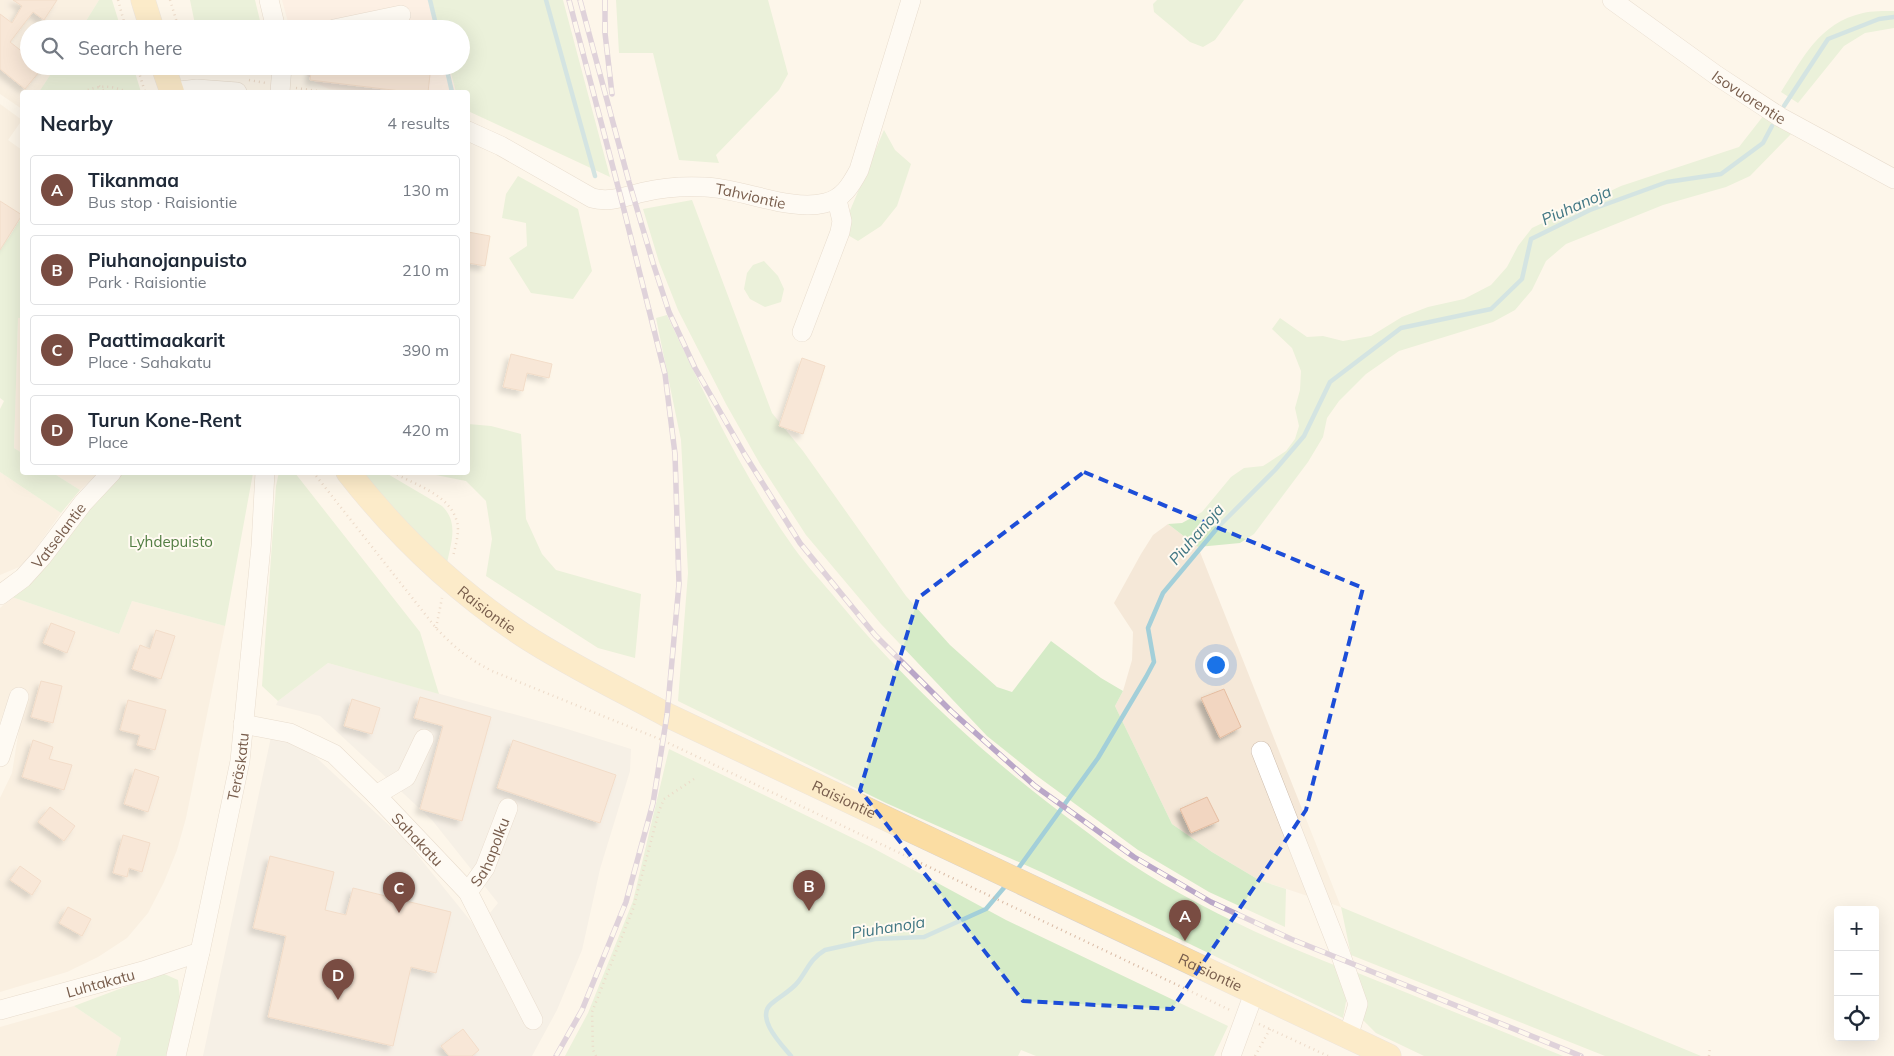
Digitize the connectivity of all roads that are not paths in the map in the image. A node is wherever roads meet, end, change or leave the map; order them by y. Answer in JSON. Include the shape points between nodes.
{"nodes":[{"id":1,"x":143,"y":0,"type":"edge"},
{"id":2,"x":269,"y":0,"type":"edge"},
{"id":3,"x":911,"y":0,"type":"edge"},
{"id":4,"x":1612,"y":0,"type":"edge"},
{"id":5,"x":401,"y":15,"type":"dead end"},
{"id":6,"x":149,"y":20,"type":"edge"},
{"id":7,"x":274,"y":20,"type":"edge"},
{"id":8,"x":377,"y":20,"type":"edge"},
{"id":9,"x":167,"y":75,"type":"edge"},
{"id":10,"x":282,"y":75,"type":"edge"},
{"id":11,"x":239,"y":86,"type":"edge"},
{"id":12,"x":281,"y":89,"type":"edge"},
{"id":13,"x":171,"y":90,"type":"edge"},
{"id":14,"x":189,"y":90,"type":"edge"},
{"id":15,"x":470,"y":131,"type":"edge"},
{"id":16,"x":1894,"y":179,"type":"edge"},
{"id":17,"x":837,"y":200,"type":"junction"},
{"id":18,"x":802,"y":332,"type":"dead end"},
{"id":19,"x":109,"y":475,"type":"edge"},
{"id":20,"x":265,"y":475,"type":"edge"},
{"id":21,"x":350,"y":475,"type":"edge"},
{"id":22,"x":2,"y":592,"type":"edge"},
{"id":23,"x":19,"y":697,"type":"dead end"},
{"id":24,"x":243,"y":724,"type":"junction"},
{"id":25,"x":424,"y":739,"type":"dead end"},
{"id":26,"x":1261,"y":751,"type":"dead end"},
{"id":27,"x":0,"y":757,"type":"edge"},
{"id":28,"x":376,"y":795,"type":"junction"},
{"id":29,"x":508,"y":808,"type":"dead end"},
{"id":30,"x":468,"y":892,"type":"junction"},
{"id":31,"x":200,"y":952,"type":"junction"},
{"id":32,"x":1254,"y":993,"type":"junction"},
{"id":33,"x":0,"y":1010,"type":"edge"},
{"id":34,"x":533,"y":1020,"type":"dead end"},
{"id":35,"x":1348,"y":1037,"type":"junction"},
{"id":36,"x":176,"y":1056,"type":"edge"},
{"id":37,"x":1231,"y":1056,"type":"edge"},
{"id":38,"x":1389,"y":1056,"type":"edge"}],
"edges":[{"from":1,"to":6,"type":"main road"},
{"from":2,"to":7,"type":"street"},
{"from":3,"to":17,"type":"street","via":[[859,170]]},
{"from":4,"to":16,"type":"street","name":"Isovuorentie","via":[[1780,117]]},
{"from":5,"to":8,"type":"street"},
{"from":9,"to":13,"type":"main road"},
{"from":10,"to":12,"type":"street"},
{"from":11,"to":14,"type":"street"},
{"from":15,"to":17,"type":"street","name":"Tahviontie","via":[[599,200],[671,187],[707,187],[799,204],[823,204]]},
{"from":17,"to":18,"type":"street","via":[[842,221],[840,232]]},
{"from":19,"to":22,"type":"street","name":"Vatselantie","via":[[23,578]]},
{"from":20,"to":24,"type":"street","name":"Teräskatu","via":[[262,546]]},
{"from":21,"to":32,"type":"main road","name":"Raisiontie","via":[[415,549],[491,613],[540,646],[667,715]]},
{"from":23,"to":27,"type":"street"},
{"from":24,"to":28,"type":"street","name":"Sahakatu","via":[[290,734],[334,754]]},
{"from":24,"to":31,"type":"street","name":"Teräskatu","via":[[240,760]]},
{"from":25,"to":28,"type":"street","via":[[406,777]]},
{"from":26,"to":35,"type":"street","via":[[1340,950],[1358,1004]]},
{"from":28,"to":30,"type":"street","name":"Sahakatu"},
{"from":29,"to":30,"type":"street","name":"Sahapolku","via":[[484,868]]},
{"from":30,"to":34,"type":"street","name":"Sahakatu"},
{"from":31,"to":33,"type":"street","name":"Luhtakatu"},
{"from":31,"to":36,"type":"street","name":"Teräskatu"},
{"from":32,"to":35,"type":"main road","name":"Raisiontie"},
{"from":32,"to":37,"type":"street"},
{"from":35,"to":38,"type":"main road","name":"Raisiontie"}]}
